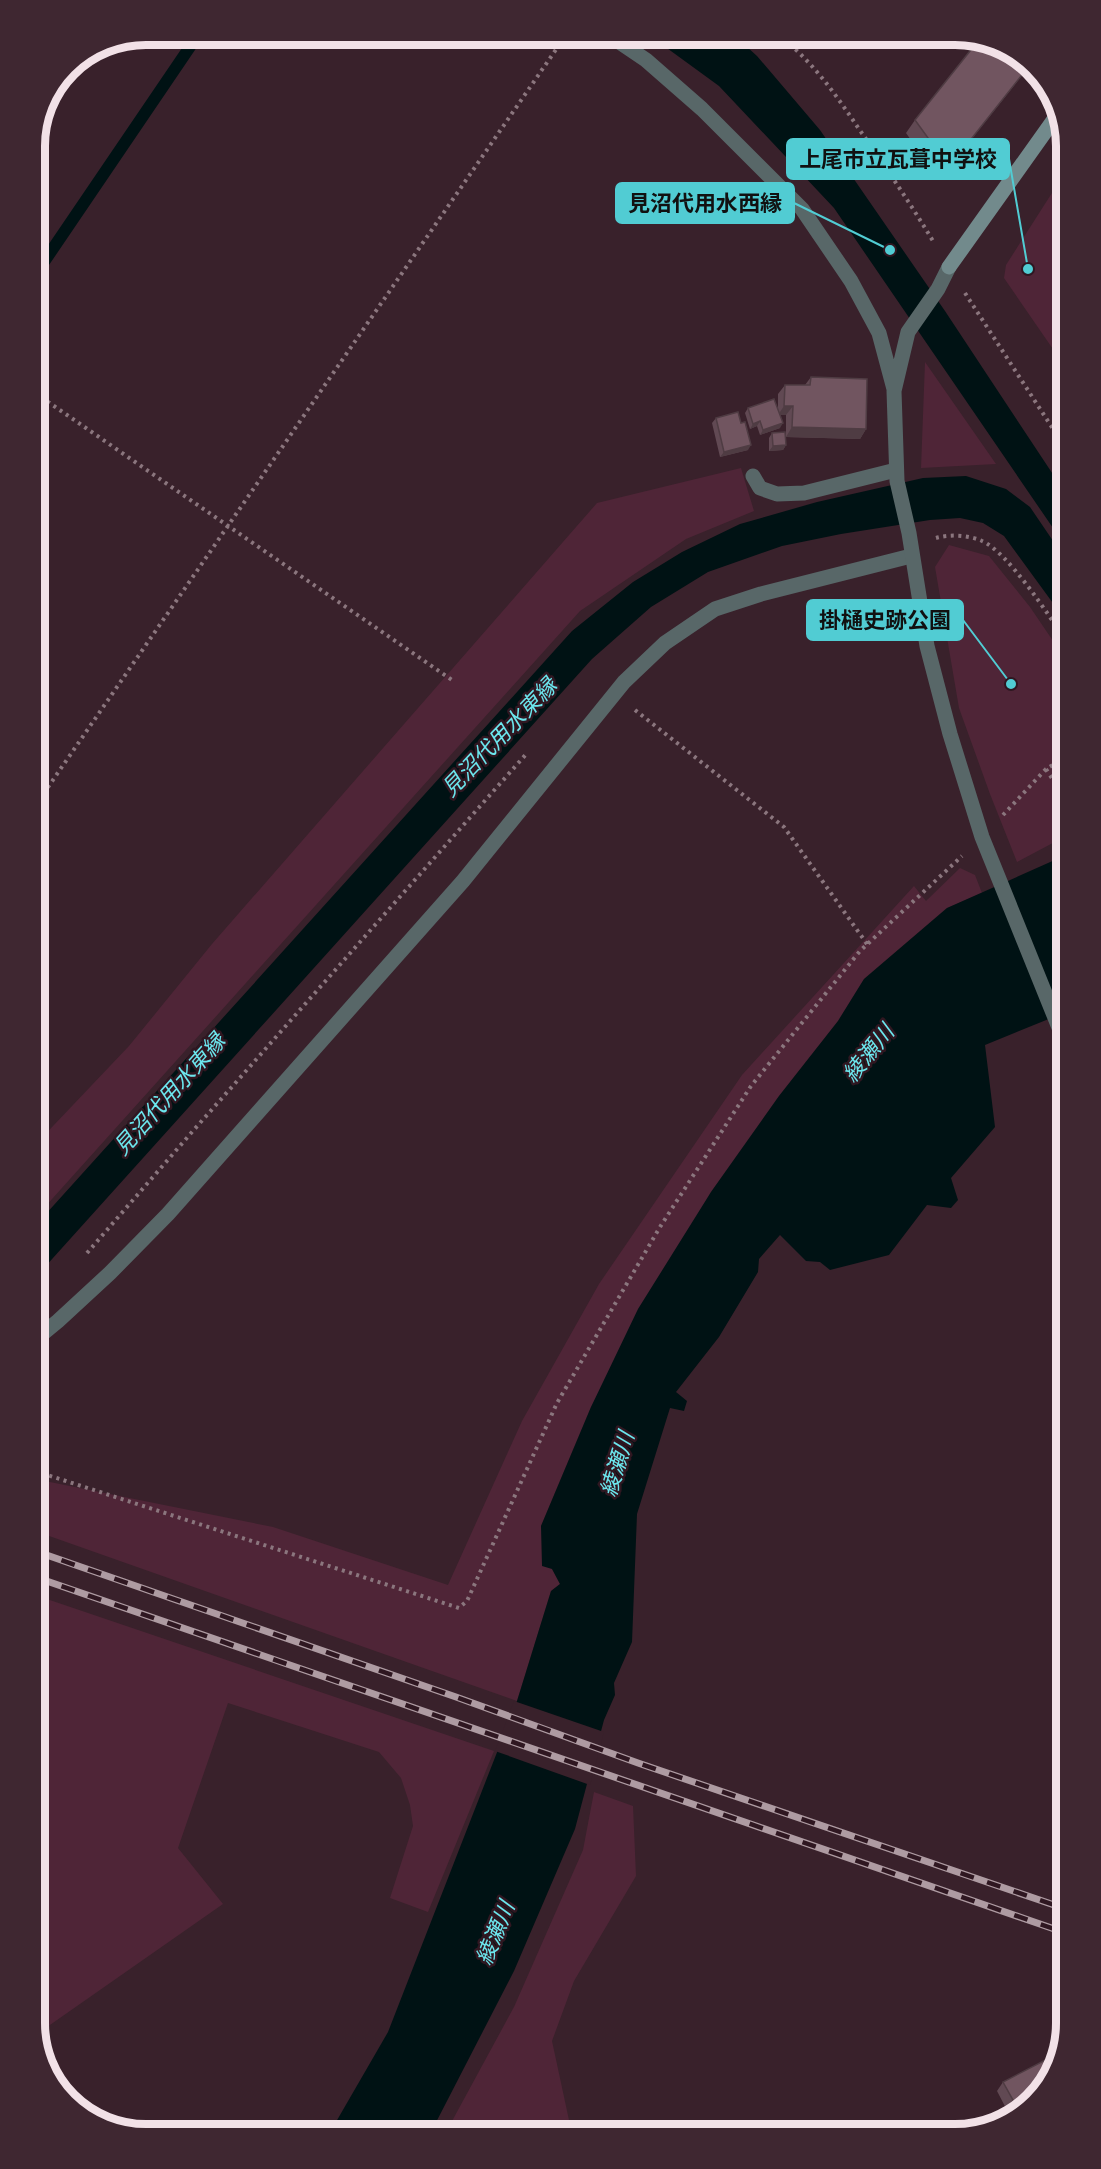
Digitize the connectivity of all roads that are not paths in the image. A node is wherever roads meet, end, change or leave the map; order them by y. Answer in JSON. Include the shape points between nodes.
{"nodes":[{"id":1,"x":624,"y":45,"type":"edge"},
{"id":2,"x":1053,"y":121,"type":"edge"},
{"id":3,"x":894,"y":392,"type":"junction"},
{"id":4,"x":753,"y":476,"type":"dead end"},
{"id":5,"x":897,"y":476,"type":"junction"},
{"id":6,"x":911,"y":556,"type":"junction"},
{"id":7,"x":1056,"y":1020,"type":"edge"},
{"id":8,"x":45,"y":1331,"type":"edge"}],
"edges":[{"from":1,"to":3,"type":"street","via":[[702,109],[802,209],[851,281],[879,333]]},
{"from":2,"to":3,"type":"street","via":[[908,332]]},
{"from":3,"to":5,"type":"street"},
{"from":4,"to":5,"type":"street","via":[[760,488],[777,494],[804,493]]},
{"from":5,"to":6,"type":"street"},
{"from":6,"to":7,"type":"street","via":[[927,646],[982,837]]},
{"from":6,"to":8,"type":"street","via":[[715,609],[664,643],[624,682],[463,881],[168,1214]]}]}
